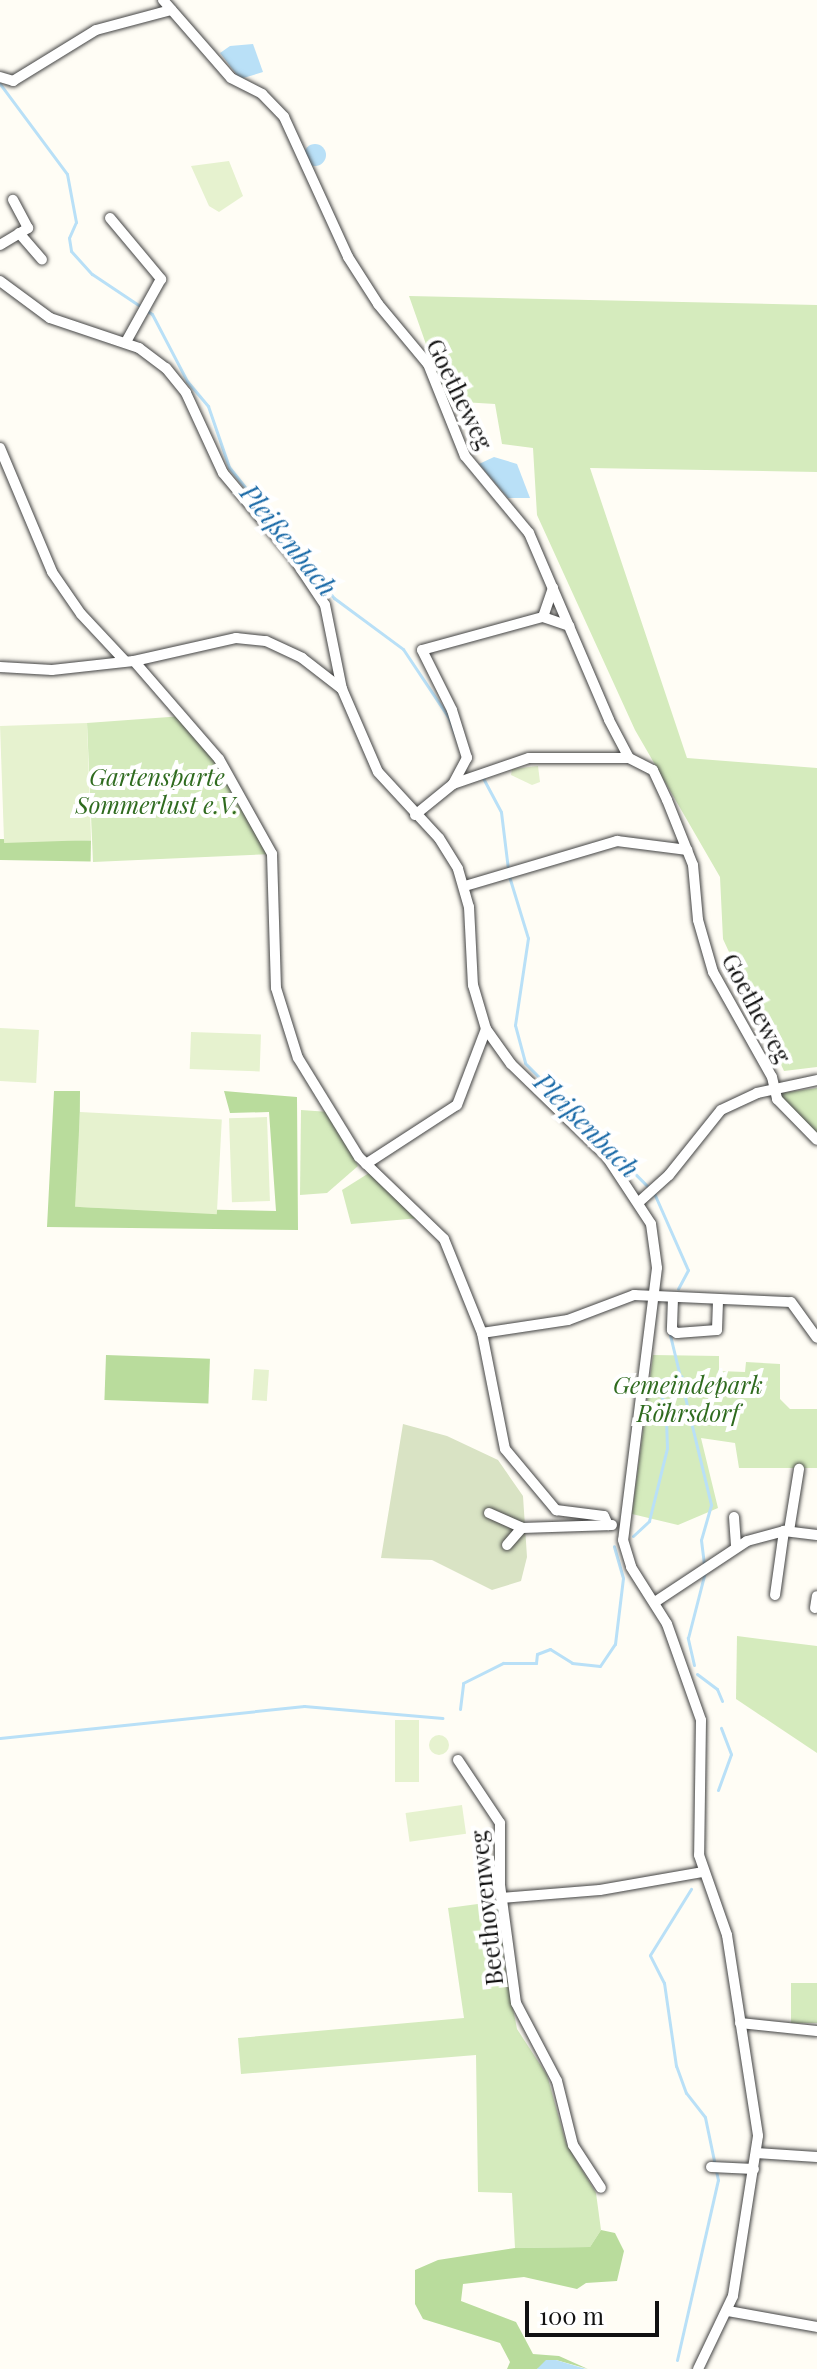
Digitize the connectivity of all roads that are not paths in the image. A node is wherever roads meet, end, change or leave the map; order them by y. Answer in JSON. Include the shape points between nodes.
{"nodes":[{"id":1,"x":163,"y":0,"type":"edge"},
{"id":2,"x":171,"y":10,"type":"junction"},
{"id":3,"x":0,"y":77,"type":"edge"},
{"id":4,"x":13,"y":200,"type":"dead end"},
{"id":5,"x":110,"y":218,"type":"dead end"},
{"id":6,"x":19,"y":233,"type":"junction"},
{"id":7,"x":0,"y":245,"type":"edge"},
{"id":8,"x":42,"y":259,"type":"dead end"},
{"id":9,"x":0,"y":281,"type":"edge"},
{"id":10,"x":126,"y":342,"type":"junction"},
{"id":11,"x":0,"y":448,"type":"edge"},
{"id":12,"x":553,"y":588,"type":"junction"},
{"id":13,"x":543,"y":617,"type":"junction"},
{"id":14,"x":569,"y":626,"type":"junction"},
{"id":15,"x":130,"y":661,"type":"junction"},
{"id":16,"x":0,"y":667,"type":"edge"},
{"id":17,"x":342,"y":689,"type":"junction"},
{"id":18,"x":629,"y":758,"type":"junction"},
{"id":19,"x":453,"y":784,"type":"junction"},
{"id":20,"x":415,"y":815,"type":"junction"},
{"id":21,"x":687,"y":850,"type":"junction"},
{"id":22,"x":465,"y":886,"type":"junction"},
{"id":23,"x":486,"y":1029,"type":"junction"},
{"id":24,"x":817,"y":1080,"type":"edge"},
{"id":25,"x":775,"y":1088,"type":"junction"},
{"id":26,"x":817,"y":1140,"type":"edge"},
{"id":27,"x":366,"y":1164,"type":"junction"},
{"id":28,"x":647,"y":1195,"type":"junction"},
{"id":29,"x":653,"y":1297,"type":"junction"},
{"id":30,"x":673,"y":1298,"type":"junction"},
{"id":31,"x":718,"y":1299,"type":"junction"},
{"id":32,"x":813,"y":1328,"type":"edge"},
{"id":33,"x":482,"y":1333,"type":"junction"},
{"id":34,"x":817,"y":1338,"type":"edge"},
{"id":35,"x":799,"y":1469,"type":"dead end"},
{"id":36,"x":489,"y":1513,"type":"dead end"},
{"id":37,"x":734,"y":1517,"type":"dead end"},
{"id":38,"x":608,"y":1525,"type":"junction"},
{"id":39,"x":622,"y":1525,"type":"junction"},
{"id":40,"x":522,"y":1528,"type":"junction"},
{"id":41,"x":786,"y":1531,"type":"junction"},
{"id":42,"x":817,"y":1535,"type":"edge"},
{"id":43,"x":507,"y":1545,"type":"dead end"},
{"id":44,"x":736,"y":1547,"type":"junction"},
{"id":45,"x":775,"y":1595,"type":"dead end"},
{"id":46,"x":655,"y":1602,"type":"junction"},
{"id":47,"x":458,"y":1760,"type":"dead end"},
{"id":48,"x":703,"y":1872,"type":"junction"},
{"id":49,"x":501,"y":1898,"type":"junction"},
{"id":50,"x":740,"y":2023,"type":"junction"},
{"id":51,"x":817,"y":2031,"type":"edge"},
{"id":52,"x":756,"y":2153,"type":"junction"},
{"id":53,"x":817,"y":2157,"type":"edge"},
{"id":54,"x":716,"y":2167,"type":"dead end"},
{"id":55,"x":754,"y":2169,"type":"junction"},
{"id":56,"x":601,"y":2188,"type":"dead end"},
{"id":57,"x":728,"y":2311,"type":"junction"},
{"id":58,"x":817,"y":2327,"type":"edge"},
{"id":59,"x":698,"y":2369,"type":"edge"}],
"edges":[{"from":1,"to":2,"type":"street","name":"Goetheweg"},
{"from":2,"to":3,"type":"street","via":[[96,30],[13,81]]},
{"from":2,"to":12,"type":"street","name":"Goetheweg","via":[[241,87],[262,94],[284,117],[348,257],[378,304],[421,352],[453,436],[497,498],[522,522]]},
{"from":4,"to":6,"type":"street","via":[[28,228]]},
{"from":5,"to":10,"type":"street","via":[[161,279]]},
{"from":6,"to":7,"type":"street"},
{"from":6,"to":8,"type":"street"},
{"from":9,"to":10,"type":"street","via":[[50,318]]},
{"from":10,"to":17,"type":"street","via":[[176,380],[223,473],[320,596],[334,635]]},
{"from":11,"to":15,"type":"street","via":[[52,572],[81,614]]},
{"from":12,"to":13,"type":"street"},
{"from":12,"to":14,"type":"street","name":"Goetheweg"},
{"from":13,"to":14,"type":"street"},
{"from":13,"to":19,"type":"street","via":[[422,650],[452,710],[465,762]]},
{"from":14,"to":18,"type":"street","name":"Goetheweg"},
{"from":15,"to":16,"type":"street","via":[[52,670]]},
{"from":15,"to":17,"type":"street","via":[[236,638],[266,641],[302,658]]},
{"from":15,"to":27,"type":"street","via":[[219,759],[272,854],[274,967],[281,1008],[306,1071]]},
{"from":17,"to":20,"type":"street","via":[[378,772]]},
{"from":18,"to":19,"type":"street","via":[[529,758]]},
{"from":18,"to":21,"type":"street","name":"Goetheweg","via":[[653,770]]},
{"from":19,"to":20,"type":"street"},
{"from":20,"to":22,"type":"street","via":[[447,849]]},
{"from":21,"to":22,"type":"street","via":[[617,841]]},
{"from":21,"to":25,"type":"street","name":"Goetheweg","via":[[705,952]]},
{"from":22,"to":23,"type":"street","via":[[473,985]]},
{"from":23,"to":27,"type":"street","via":[[457,1105]]},
{"from":23,"to":28,"type":"street","via":[[511,1064]]},
{"from":24,"to":25,"type":"street"},
{"from":25,"to":26,"type":"street","name":"Goetheweg","via":[[785,1110]]},
{"from":25,"to":28,"type":"street","via":[[721,1110]]},
{"from":27,"to":33,"type":"street","via":[[444,1239]]},
{"from":28,"to":29,"type":"street","via":[[656,1244]]},
{"from":29,"to":30,"type":"street"},
{"from":29,"to":33,"type":"street","via":[[634,1295],[568,1320]]},
{"from":29,"to":39,"type":"street"},
{"from":30,"to":31,"type":"street"},
{"from":30,"to":31,"type":"street","via":[[672,1330],[677,1333],[717,1330]]},
{"from":31,"to":32,"type":"street","via":[[791,1302]]},
{"from":32,"to":34,"type":"street"},
{"from":33,"to":38,"type":"street","via":[[502,1439],[511,1460],[556,1510],[604,1516]]},
{"from":35,"to":41,"type":"street"},
{"from":36,"to":40,"type":"street"},
{"from":37,"to":44,"type":"street"},
{"from":38,"to":39,"type":"street"},
{"from":38,"to":40,"type":"street"},
{"from":39,"to":46,"type":"street","via":[[631,1567]]},
{"from":40,"to":43,"type":"street"},
{"from":41,"to":42,"type":"street"},
{"from":41,"to":44,"type":"street"},
{"from":41,"to":45,"type":"street"},
{"from":44,"to":46,"type":"street"},
{"from":46,"to":48,"type":"street","via":[[677,1647],[701,1720],[698,1837]]},
{"from":47,"to":49,"type":"street","name":"Beethovenweg","via":[[500,1823]]},
{"from":48,"to":49,"type":"street","via":[[600,1890]]},
{"from":48,"to":50,"type":"street","via":[[727,1935]]},
{"from":49,"to":56,"type":"street","name":"Beethovenweg","via":[[516,2003],[557,2081],[573,2145]]},
{"from":50,"to":51,"type":"street"},
{"from":50,"to":52,"type":"street","via":[[757,2124]]},
{"from":52,"to":53,"type":"street"},
{"from":52,"to":55,"type":"street"},
{"from":54,"to":55,"type":"street"},
{"from":55,"to":57,"type":"street"},
{"from":57,"to":58,"type":"street"},
{"from":57,"to":59,"type":"street"}]}
